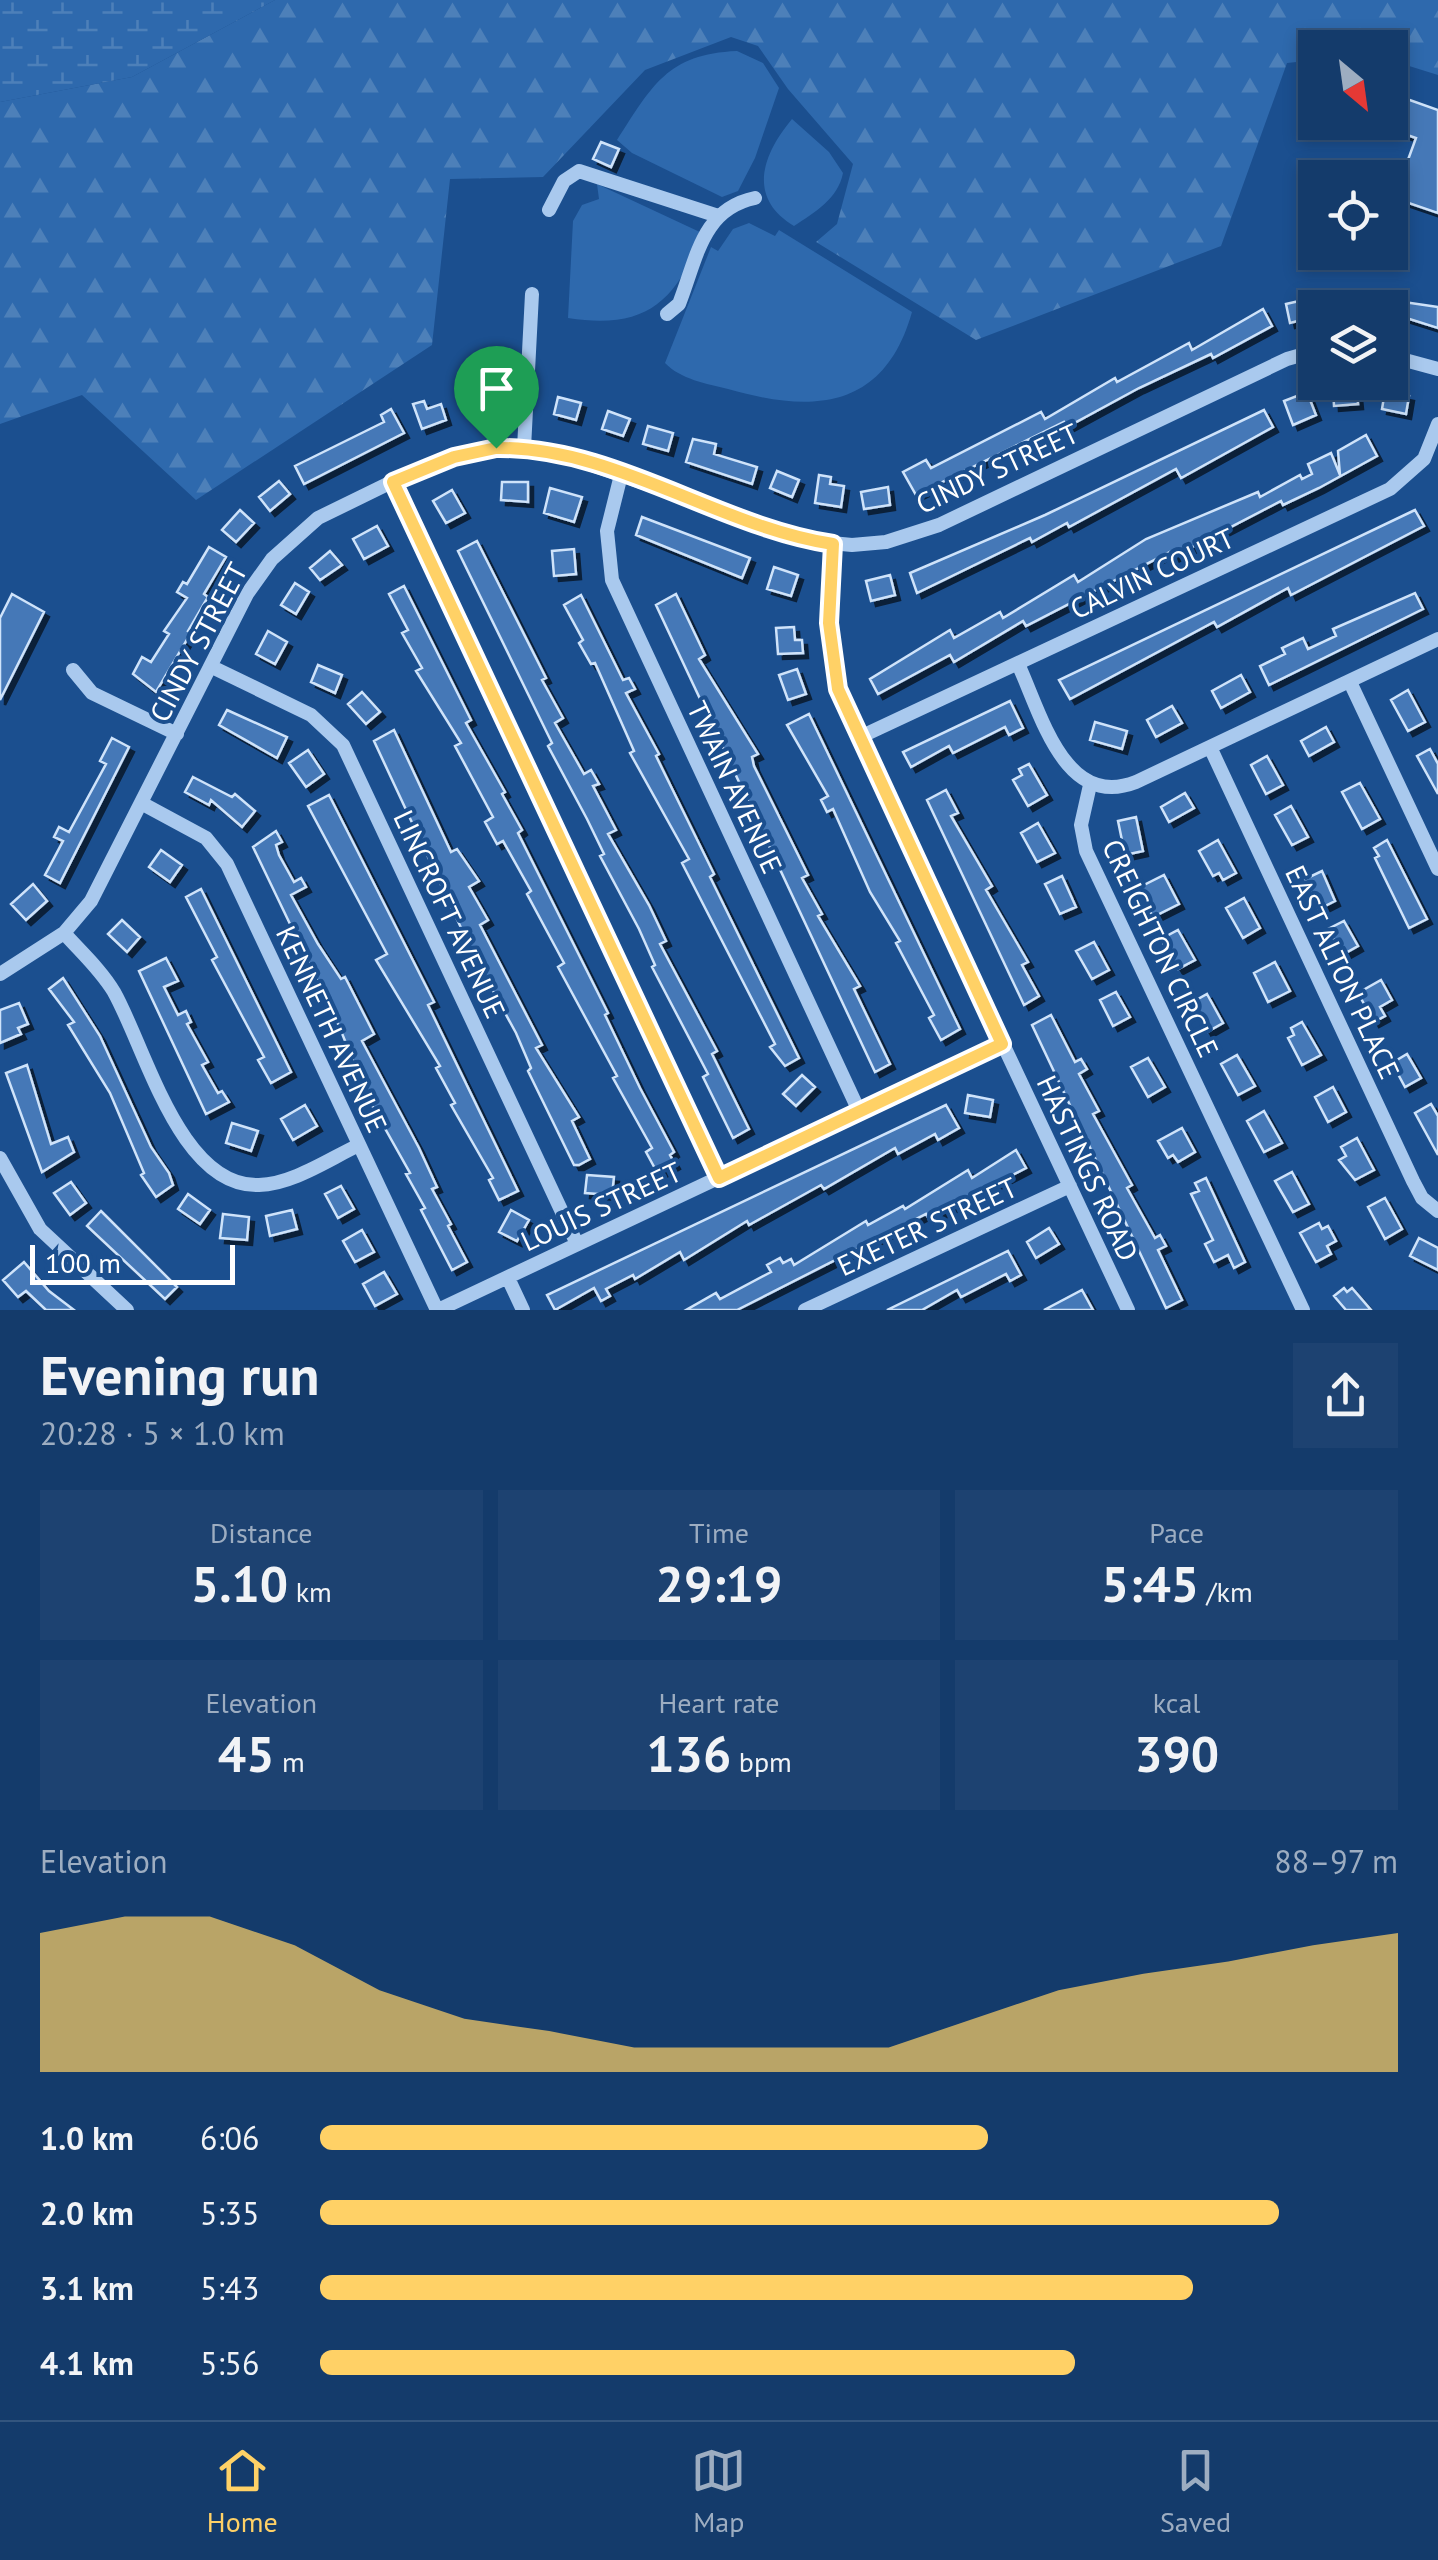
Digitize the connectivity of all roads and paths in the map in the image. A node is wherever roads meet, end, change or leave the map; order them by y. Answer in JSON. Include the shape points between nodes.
{"nodes":[{"id":1,"x":755,"y":198,"type":"dead end"},
{"id":2,"x":550,"y":210,"type":"dead end"},
{"id":3,"x":715,"y":216,"type":"junction"},
{"id":4,"x":532,"y":294,"type":"dead end"},
{"id":5,"x":667,"y":314,"type":"dead end"},
{"id":6,"x":1298,"y":356,"type":"edge"},
{"id":7,"x":1408,"y":361,"type":"edge"},
{"id":8,"x":1438,"y":369,"type":"edge"},
{"id":9,"x":1438,"y":424,"type":"edge"},
{"id":10,"x":524,"y":448,"type":"junction"},
{"id":11,"x":620,"y":475,"type":"junction"},
{"id":12,"x":393,"y":482,"type":"junction"},
{"id":13,"x":833,"y":544,"type":"junction"},
{"id":14,"x":1438,"y":639,"type":"edge"},
{"id":15,"x":1018,"y":664,"type":"junction"},
{"id":16,"x":212,"y":667,"type":"junction"},
{"id":17,"x":73,"y":670,"type":"dead end"},
{"id":18,"x":1350,"y":682,"type":"junction"},
{"id":19,"x":177,"y":734,"type":"junction"},
{"id":20,"x":860,"y":737,"type":"junction"},
{"id":21,"x":1210,"y":747,"type":"junction"},
{"id":22,"x":1090,"y":785,"type":"junction"},
{"id":23,"x":143,"y":804,"type":"junction"},
{"id":24,"x":1438,"y":869,"type":"edge"},
{"id":25,"x":64,"y":933,"type":"junction"},
{"id":26,"x":0,"y":974,"type":"edge"},
{"id":27,"x":1002,"y":1044,"type":"junction"},
{"id":28,"x":860,"y":1111,"type":"junction"},
{"id":29,"x":359,"y":1145,"type":"junction"},
{"id":30,"x":0,"y":1158,"type":"edge"},
{"id":31,"x":719,"y":1178,"type":"junction"},
{"id":32,"x":1070,"y":1186,"type":"junction"},
{"id":33,"x":1438,"y":1211,"type":"edge"},
{"id":34,"x":577,"y":1244,"type":"junction"},
{"id":35,"x":508,"y":1278,"type":"junction"},
{"id":36,"x":123,"y":1309,"type":"edge"},
{"id":37,"x":438,"y":1310,"type":"edge"},
{"id":38,"x":522,"y":1310,"type":"edge"},
{"id":39,"x":806,"y":1310,"type":"edge"},
{"id":40,"x":1128,"y":1310,"type":"edge"},
{"id":41,"x":1303,"y":1310,"type":"edge"}],
"edges":[{"from":1,"to":3,"type":"street"},
{"from":2,"to":3,"type":"street","via":[[564,182],[579,171]]},
{"from":3,"to":5,"type":"street","via":[[679,304]]},
{"from":4,"to":10,"type":"street"},
{"from":6,"to":13,"type":"street","name":"CINDY STREET","via":[[922,532],[886,542]]},
{"from":7,"to":8,"type":"street"},
{"from":9,"to":15,"type":"street","name":"CALVIN COURT","via":[[1424,459],[1390,489]]},
{"from":10,"to":11,"type":"street","name":"CINDY STREET"},
{"from":10,"to":12,"type":"street","name":"CINDY STREET","via":[[454,457]]},
{"from":11,"to":13,"type":"street","name":"CINDY STREET","via":[[785,534]]},
{"from":11,"to":28,"type":"street","name":"TWAIN AVENUE","via":[[606,531],[612,580]]},
{"from":12,"to":16,"type":"street","name":"CINDY STREET","via":[[318,518],[290,540],[248,594]]},
{"from":12,"to":31,"type":"street"},
{"from":13,"to":20,"type":"street","name":"HASTINGS ROAD","via":[[830,643],[838,689]]},
{"from":14,"to":18,"type":"street"},
{"from":15,"to":20,"type":"street","name":"CALVIN COURT"},
{"from":15,"to":22,"type":"street","via":[[1067,766]]},
{"from":16,"to":19,"type":"street","name":"CINDY STREET"},
{"from":16,"to":34,"type":"street","name":"LINCROFT AVENUE","via":[[310,715],[343,745]]},
{"from":17,"to":19,"type":"street","via":[[92,693]]},
{"from":18,"to":21,"type":"street"},
{"from":18,"to":24,"type":"street"},
{"from":19,"to":23,"type":"street","name":"CINDY STREET"},
{"from":20,"to":27,"type":"street","name":"HASTINGS ROAD"},
{"from":21,"to":22,"type":"street","via":[[1126,786]]},
{"from":21,"to":33,"type":"street","name":"EAST ALTON PLACE","via":[[1414,1182]]},
{"from":22,"to":41,"type":"street","name":"CREIGHTON CIRCLE","via":[[1081,825],[1086,851]]},
{"from":23,"to":25,"type":"street","name":"CINDY STREET","via":[[107,876]]},
{"from":23,"to":29,"type":"street","name":"KENNETH AVENUE","via":[[206,838],[227,864]]},
{"from":25,"to":26,"type":"street","name":"CINDY STREET"},
{"from":25,"to":29,"type":"street","via":[[108,983],[186,1141],[219,1176],[246,1185],[275,1183]]},
{"from":27,"to":28,"type":"street","name":"LOUIS STREET"},
{"from":27,"to":32,"type":"street","name":"HASTINGS ROAD"},
{"from":28,"to":31,"type":"street","name":"LOUIS STREET"},
{"from":29,"to":37,"type":"street","name":"KENNETH AVENUE"},
{"from":30,"to":36,"type":"street","via":[[35,1224]]},
{"from":31,"to":34,"type":"street","name":"LOUIS STREET"},
{"from":32,"to":39,"type":"street","name":"EXETER STREET"},
{"from":32,"to":40,"type":"street","name":"HASTINGS ROAD"},
{"from":34,"to":35,"type":"street","name":"LOUIS STREET"},
{"from":35,"to":37,"type":"street","name":"LOUIS STREET"},
{"from":35,"to":38,"type":"street"}]}
